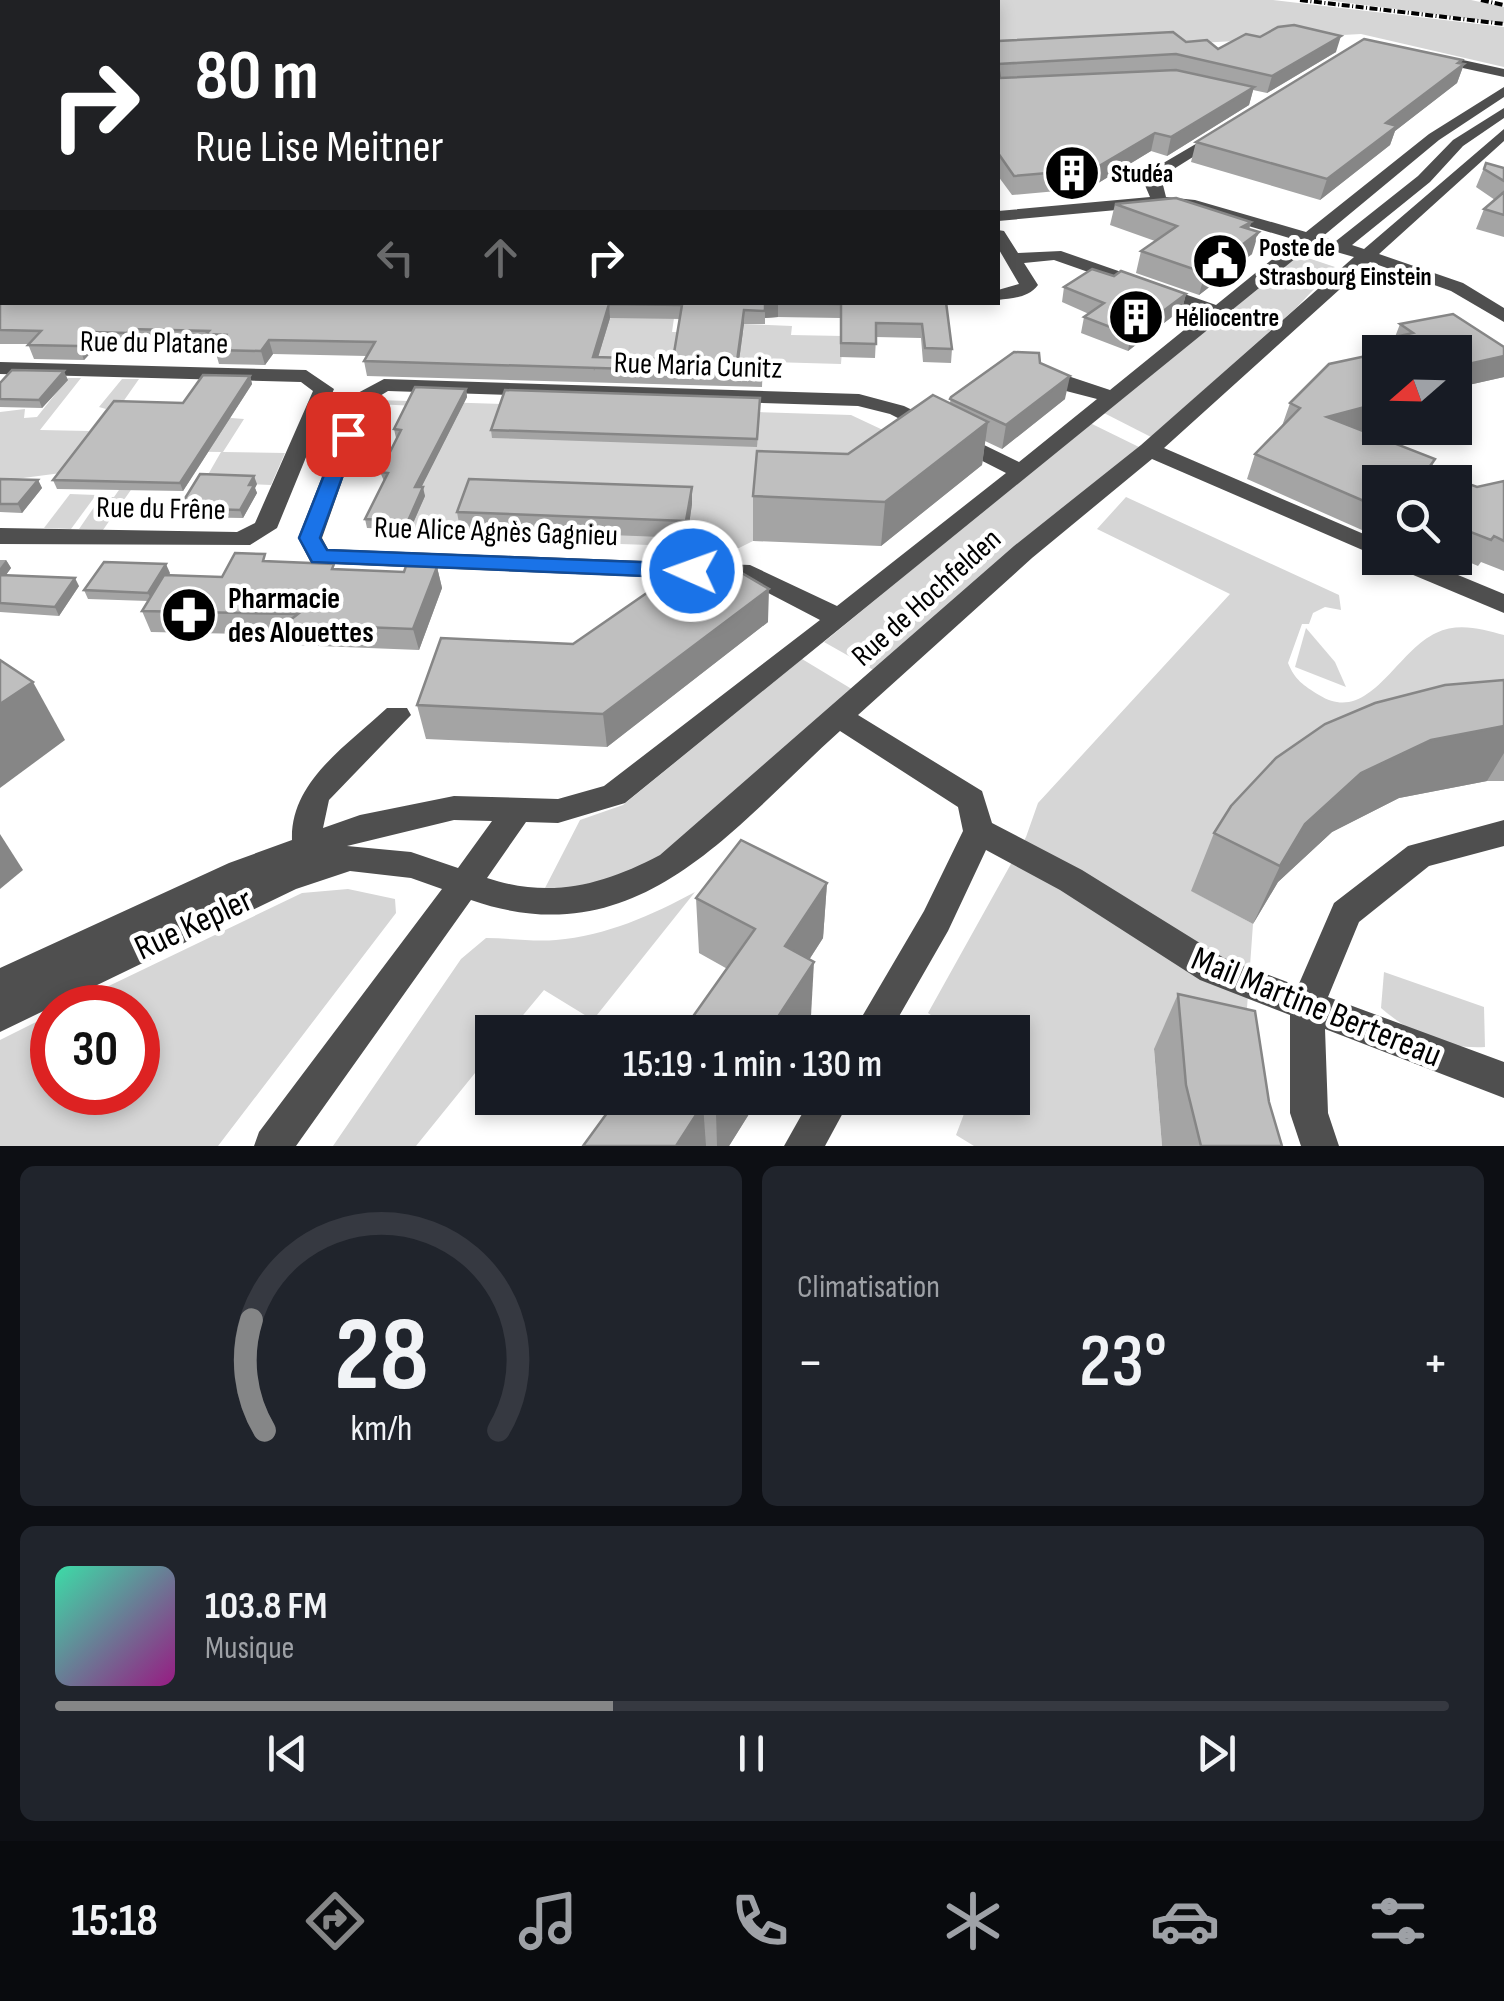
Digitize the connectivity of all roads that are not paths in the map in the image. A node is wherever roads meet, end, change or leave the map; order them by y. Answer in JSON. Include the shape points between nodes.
{"nodes":[{"id":1,"x":1406,"y":51,"type":"edge"},
{"id":2,"x":1504,"y":73,"type":"edge"},
{"id":3,"x":1504,"y":91,"type":"edge"},
{"id":4,"x":1504,"y":112,"type":"edge"},
{"id":5,"x":1240,"y":122,"type":"edge"},
{"id":6,"x":1504,"y":132,"type":"edge"},
{"id":7,"x":1160,"y":201,"type":"junction"},
{"id":8,"x":1000,"y":216,"type":"edge"},
{"id":9,"x":1000,"y":237,"type":"edge"},
{"id":10,"x":1308,"y":238,"type":"junction"},
{"id":11,"x":1339,"y":247,"type":"junction"},
{"id":12,"x":1367,"y":256,"type":"junction"},
{"id":13,"x":1015,"y":259,"type":"junction"},
{"id":14,"x":1000,"y":294,"type":"edge"},
{"id":15,"x":1216,"y":312,"type":"junction"},
{"id":16,"x":1504,"y":316,"type":"edge"},
{"id":17,"x":0,"y":368,"type":"edge"},
{"id":18,"x":306,"y":376,"type":"joint"},
{"id":19,"x":1046,"y":380,"type":"edge"},
{"id":20,"x":1111,"y":397,"type":"junction"},
{"id":21,"x":1157,"y":453,"type":"dead end"},
{"id":22,"x":1020,"y":472,"type":"junction"},
{"id":23,"x":0,"y":536,"type":"edge"},
{"id":24,"x":1362,"y":542,"type":"edge"},
{"id":25,"x":320,"y":557,"type":"joint"},
{"id":26,"x":1436,"y":575,"type":"edge"},
{"id":27,"x":1504,"y":604,"type":"edge"},
{"id":28,"x":838,"y":618,"type":"junction"},
{"id":29,"x":397,"y":714,"type":"dead end"},
{"id":30,"x":841,"y":718,"type":"junction"},
{"id":31,"x":519,"y":809,"type":"junction"},
{"id":32,"x":979,"y":831,"type":"junction"},
{"id":33,"x":1504,"y":833,"type":"edge"},
{"id":34,"x":311,"y":857,"type":"junction"},
{"id":35,"x":464,"y":884,"type":"junction"},
{"id":36,"x":0,"y":985,"type":"edge"},
{"id":37,"x":1307,"y":1006,"type":"junction"},
{"id":38,"x":880,"y":1015,"type":"edge"},
{"id":39,"x":0,"y":1016,"type":"edge"},
{"id":40,"x":1504,"y":1080,"type":"edge"},
{"id":41,"x":822,"y":1115,"type":"edge"},
{"id":42,"x":273,"y":1146,"type":"edge"},
{"id":43,"x":804,"y":1146,"type":"edge"},
{"id":44,"x":1320,"y":1146,"type":"edge"}],
"edges":[{"from":1,"to":2,"type":"street"},
{"from":3,"to":10,"type":"street","name":"Rue de Hochfelden","via":[[1444,128]]},
{"from":4,"to":11,"type":"street","via":[[1458,142],[1424,179]]},
{"from":5,"to":7,"type":"street","via":[[1154,175]]},
{"from":6,"to":12,"type":"street","name":"Rue de Hochfelden"},
{"from":7,"to":8,"type":"street"},
{"from":7,"to":10,"type":"street","via":[[1202,205]]},
{"from":9,"to":13,"type":"street"},
{"from":10,"to":11,"type":"street"},
{"from":10,"to":15,"type":"street","name":"Rue de Hochfelden"},
{"from":11,"to":12,"type":"street"},
{"from":12,"to":16,"type":"street","via":[[1457,287]]},
{"from":12,"to":30,"type":"street","name":"Rue de Hochfelden"},
{"from":13,"to":14,"type":"street","via":[[1029,285]]},
{"from":13,"to":15,"type":"street","via":[[1055,255]]},
{"from":15,"to":20,"type":"street","name":"Rue de Hochfelden"},
{"from":17,"to":18,"type":"street","name":"Rue du Platane"},
{"from":18,"to":23,"type":"street","name":"Rue du Frêne","via":[[324,389],[265,528],[241,540]]},
{"from":19,"to":20,"type":"street"},
{"from":20,"to":22,"type":"street","name":"Rue de Hochfelden"},
{"from":21,"to":24,"type":"street"},
{"from":22,"to":25,"type":"street","name":"Rue Maria Cunitz","via":[[897,410],[859,400],[384,385],[361,399],[310,538]]},
{"from":22,"to":28,"type":"street","name":"Rue de Hochfelden"},
{"from":25,"to":28,"type":"street","name":"Rue Alice Agnès Gagnieu","via":[[750,573]]},
{"from":26,"to":27,"type":"street"},
{"from":28,"to":31,"type":"street","name":"Rue de Hochfelden","via":[[614,795],[558,810]]},
{"from":29,"to":34,"type":"street","via":[[317,793],[309,808]]},
{"from":30,"to":32,"type":"street","via":[[970,800]]},
{"from":30,"to":35,"type":"street","name":"Rue de Hochfelden","via":[[672,864],[622,891],[582,902],[516,898]]},
{"from":31,"to":34,"type":"street","name":"Rue de Hochfelden","via":[[423,812]]},
{"from":31,"to":35,"type":"street"},
{"from":32,"to":37,"type":"street","name":"Mail Martine Bertereau","via":[[1071,880],[1212,970]]},
{"from":32,"to":38,"type":"street","via":[[936,922]]},
{"from":33,"to":37,"type":"street","via":[[1420,855],[1346,913]]},
{"from":34,"to":35,"type":"street","name":"Rue de Hochfelden","via":[[379,858]]},
{"from":34,"to":36,"type":"street","name":"Rue Kepler","via":[[240,872]]},
{"from":34,"to":39,"type":"street","name":"Rue Kepler"},
{"from":35,"to":42,"type":"street"},
{"from":37,"to":40,"type":"street","name":"Mail Martine Bertereau"},
{"from":37,"to":44,"type":"street","via":[[1309,1113]]},
{"from":41,"to":43,"type":"street"}]}
